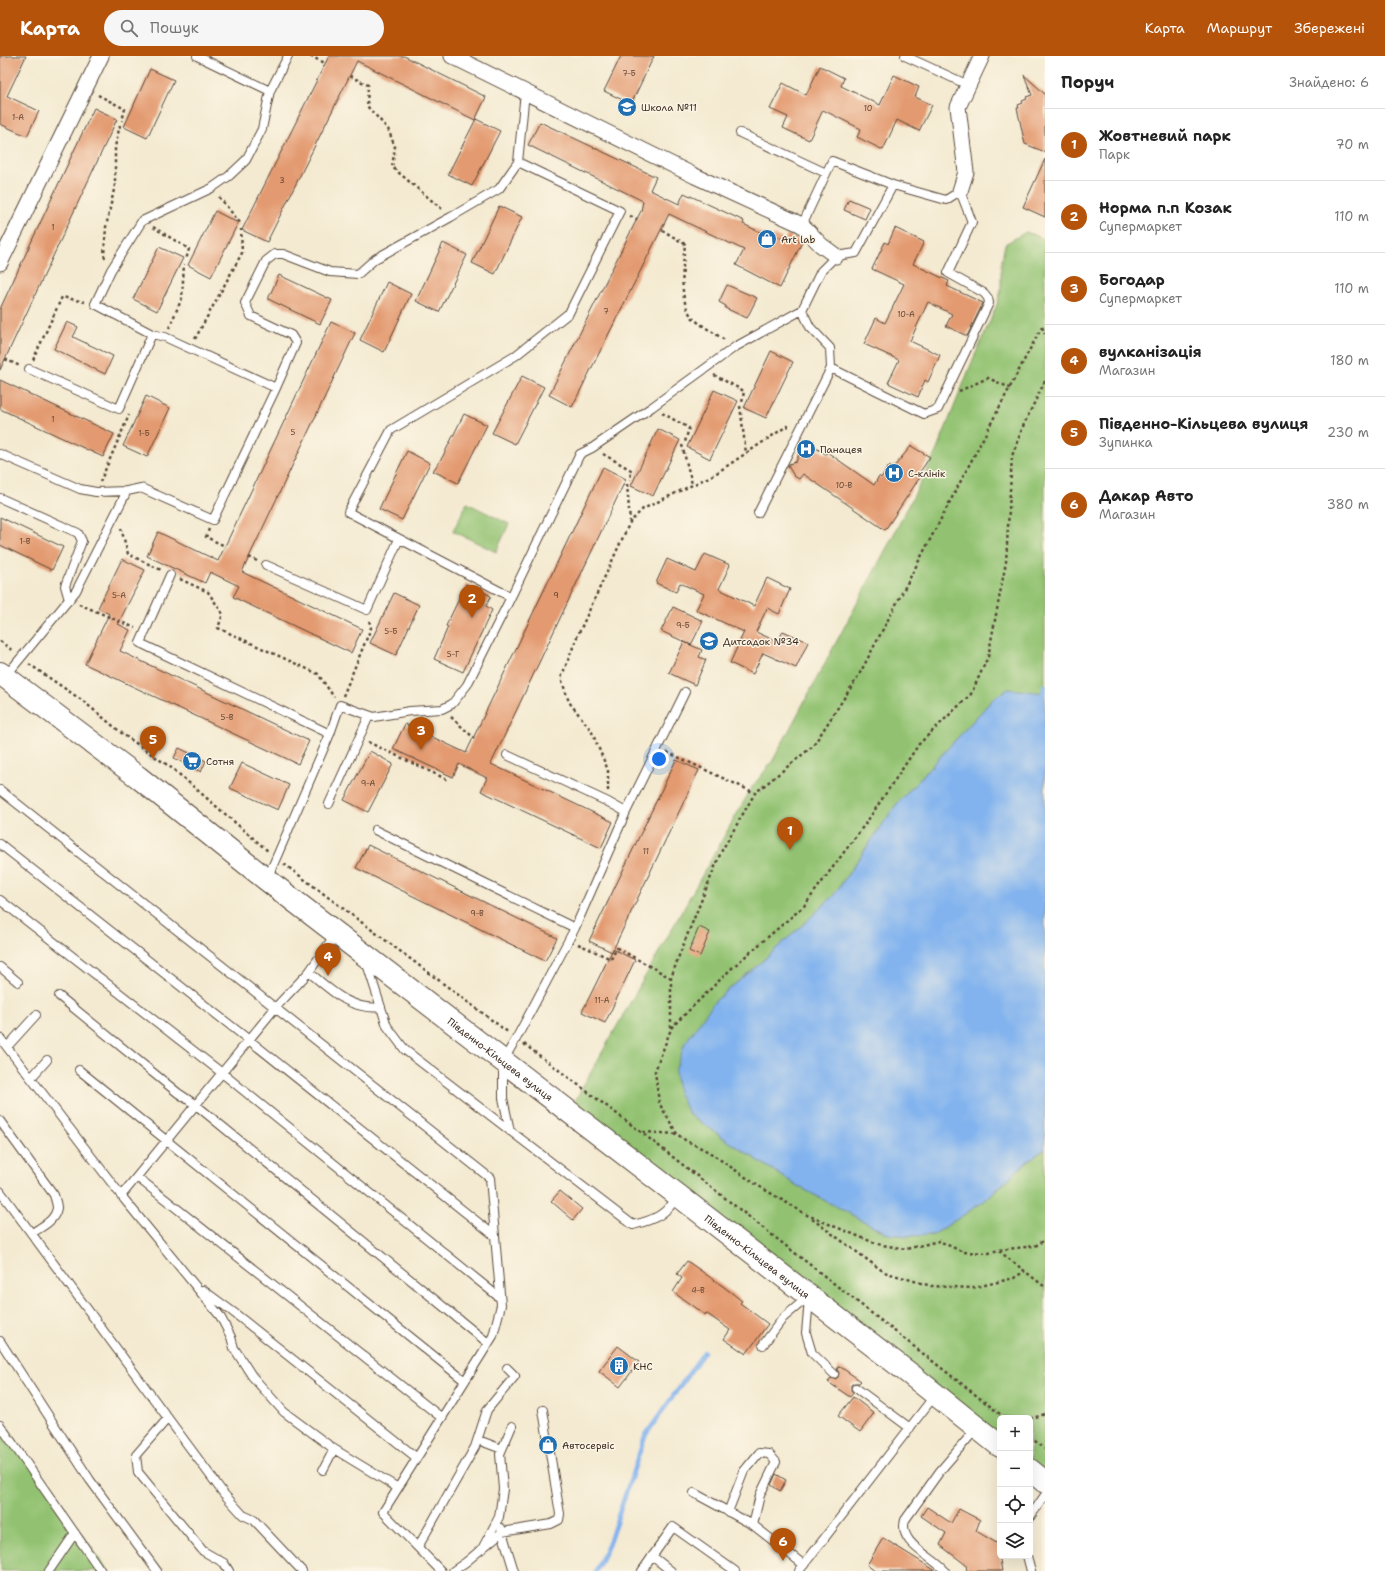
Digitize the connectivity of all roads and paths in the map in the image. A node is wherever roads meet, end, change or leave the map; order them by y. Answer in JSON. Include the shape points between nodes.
{"nodes":[{"id":1,"x":101,"y":56,"type":"edge"},
{"id":2,"x":197,"y":56,"type":"edge"},
{"id":3,"x":288,"y":56,"type":"edge"},
{"id":4,"x":310,"y":56,"type":"edge"},
{"id":5,"x":452,"y":56,"type":"edge"},
{"id":6,"x":905,"y":56,"type":"edge"},
{"id":7,"x":982,"y":56,"type":"edge"},
{"id":8,"x":325,"y":63,"type":"dead end"},
{"id":9,"x":350,"y":76,"type":"dead end"},
{"id":10,"x":968,"y":85,"type":"junction"},
{"id":11,"x":85,"y":88,"type":"junction"},
{"id":12,"x":270,"y":91,"type":"junction"},
{"id":13,"x":525,"y":92,"type":"junction"},
{"id":14,"x":122,"y":121,"type":"dead end"},
{"id":15,"x":120,"y":125,"type":"dead end"},
{"id":16,"x":740,"y":133,"type":"dead end"},
{"id":17,"x":518,"y":162,"type":"junction"},
{"id":18,"x":826,"y":173,"type":"junction"},
{"id":19,"x":893,"y":185,"type":"junction"},
{"id":20,"x":212,"y":188,"type":"junction"},
{"id":21,"x":960,"y":191,"type":"junction"},
{"id":22,"x":451,"y":217,"type":"junction"},
{"id":23,"x":142,"y":221,"type":"junction"},
{"id":24,"x":241,"y":224,"type":"dead end"},
{"id":25,"x":802,"y":225,"type":"junction"},
{"id":26,"x":241,"y":229,"type":"dead end"},
{"id":27,"x":662,"y":230,"type":"dead end"},
{"id":28,"x":836,"y":256,"type":"junction"},
{"id":29,"x":186,"y":260,"type":"dead end"},
{"id":30,"x":0,"y":263,"type":"edge"},
{"id":31,"x":184,"y":264,"type":"dead end"},
{"id":32,"x":111,"y":270,"type":"junction"},
{"id":33,"x":95,"y":304,"type":"junction"},
{"id":34,"x":802,"y":310,"type":"junction"},
{"id":35,"x":1044,"y":328,"type":"edge"},
{"id":36,"x":152,"y":334,"type":"junction"},
{"id":37,"x":1045,"y":334,"type":"edge"},
{"id":38,"x":165,"y":337,"type":"junction"},
{"id":39,"x":735,"y":347,"type":"junction"},
{"id":40,"x":190,"y":348,"type":"junction"},
{"id":41,"x":5,"y":359,"type":"dead end"},
{"id":42,"x":831,"y":368,"type":"junction"},
{"id":43,"x":28,"y":369,"type":"junction"},
{"id":44,"x":703,"y":370,"type":"junction"},
{"id":45,"x":1045,"y":380,"type":"edge"},
{"id":46,"x":276,"y":388,"type":"junction"},
{"id":47,"x":1010,"y":388,"type":"junction"},
{"id":48,"x":953,"y":392,"type":"dead end"},
{"id":49,"x":652,"y":407,"type":"junction"},
{"id":50,"x":119,"y":409,"type":"junction"},
{"id":51,"x":799,"y":431,"type":"junction"},
{"id":52,"x":685,"y":442,"type":"dead end"},
{"id":53,"x":682,"y":445,"type":"dead end"},
{"id":54,"x":592,"y":448,"type":"junction"},
{"id":55,"x":746,"y":453,"type":"junction"},
{"id":56,"x":0,"y":454,"type":"edge"},
{"id":57,"x":630,"y":480,"type":"dead end"},
{"id":58,"x":627,"y":484,"type":"dead end"},
{"id":59,"x":692,"y":484,"type":"junction"},
{"id":60,"x":127,"y":491,"type":"junction"},
{"id":61,"x":96,"y":492,"type":"junction"},
{"id":62,"x":0,"y":498,"type":"edge"},
{"id":63,"x":116,"y":513,"type":"junction"},
{"id":64,"x":758,"y":513,"type":"dead end"},
{"id":65,"x":213,"y":520,"type":"junction"},
{"id":66,"x":630,"y":522,"type":"junction"},
{"id":67,"x":399,"y":539,"type":"junction"},
{"id":68,"x":225,"y":546,"type":"dead end"},
{"id":69,"x":266,"y":565,"type":"dead end"},
{"id":70,"x":170,"y":574,"type":"junction"},
{"id":71,"x":511,"y":597,"type":"junction"},
{"id":72,"x":69,"y":600,"type":"junction"},
{"id":73,"x":367,"y":610,"type":"junction"},
{"id":74,"x":145,"y":632,"type":"junction"},
{"id":75,"x":0,"y":642,"type":"edge"},
{"id":76,"x":20,"y":657,"type":"junction"},
{"id":77,"x":2,"y":675,"type":"edge"},
{"id":78,"x":685,"y":692,"type":"dead end"},
{"id":79,"x":340,"y":705,"type":"junction"},
{"id":80,"x":442,"y":709,"type":"junction"},
{"id":81,"x":368,"y":716,"type":"junction"},
{"id":82,"x":330,"y":734,"type":"junction"},
{"id":83,"x":359,"y":738,"type":"junction"},
{"id":84,"x":474,"y":738,"type":"dead end"},
{"id":85,"x":658,"y":748,"type":"junction"},
{"id":86,"x":507,"y":754,"type":"dead end"},
{"id":87,"x":448,"y":780,"type":"dead end"},
{"id":88,"x":0,"y":790,"type":"edge"},
{"id":89,"x":756,"y":793,"type":"junction"},
{"id":90,"x":608,"y":802,"type":"junction"},
{"id":91,"x":330,"y":804,"type":"dead end"},
{"id":92,"x":626,"y":812,"type":"junction"},
{"id":93,"x":375,"y":830,"type":"dead end"},
{"id":94,"x":0,"y":844,"type":"edge"},
{"id":95,"x":267,"y":880,"type":"junction"},
{"id":96,"x":0,"y":900,"type":"edge"},
{"id":97,"x":575,"y":928,"type":"junction"},
{"id":98,"x":336,"y":932,"type":"junction"},
{"id":99,"x":569,"y":940,"type":"junction"},
{"id":100,"x":364,"y":954,"type":"junction"},
{"id":101,"x":0,"y":966,"type":"edge"},
{"id":102,"x":308,"y":972,"type":"junction"},
{"id":103,"x":671,"y":978,"type":"junction"},
{"id":104,"x":18,"y":982,"type":"dead end"},
{"id":105,"x":59,"y":996,"type":"dead end"},
{"id":106,"x":381,"y":1007,"type":"junction"},
{"id":107,"x":275,"y":1008,"type":"junction"},
{"id":108,"x":36,"y":1015,"type":"dead end"},
{"id":109,"x":671,"y":1029,"type":"junction"},
{"id":110,"x":0,"y":1038,"type":"edge"},
{"id":111,"x":249,"y":1040,"type":"junction"},
{"id":112,"x":7,"y":1047,"type":"junction"},
{"id":113,"x":47,"y":1060,"type":"dead end"},
{"id":114,"x":503,"y":1061,"type":"junction"},
{"id":115,"x":79,"y":1070,"type":"dead end"},
{"id":116,"x":222,"y":1073,"type":"junction"},
{"id":117,"x":31,"y":1078,"type":"junction"},
{"id":118,"x":196,"y":1105,"type":"junction"},
{"id":119,"x":0,"y":1121,"type":"edge"},
{"id":120,"x":510,"y":1131,"type":"junction"},
{"id":121,"x":642,"y":1132,"type":"dead end"},
{"id":122,"x":677,"y":1134,"type":"junction"},
{"id":123,"x":167,"y":1140,"type":"junction"},
{"id":124,"x":136,"y":1177,"type":"junction"},
{"id":125,"x":0,"y":1190,"type":"edge"},
{"id":126,"x":121,"y":1196,"type":"junction"},
{"id":127,"x":679,"y":1196,"type":"junction"},
{"id":128,"x":807,"y":1215,"type":"junction"},
{"id":129,"x":32,"y":1233,"type":"junction"},
{"id":130,"x":495,"y":1236,"type":"junction"},
{"id":131,"x":1045,"y":1240,"type":"edge"},
{"id":132,"x":998,"y":1250,"type":"junction"},
{"id":133,"x":1025,"y":1271,"type":"junction"},
{"id":134,"x":192,"y":1283,"type":"junction"},
{"id":135,"x":1045,"y":1287,"type":"edge"},
{"id":136,"x":809,"y":1296,"type":"junction"},
{"id":137,"x":500,"y":1298,"type":"junction"},
{"id":138,"x":0,"y":1341,"type":"edge"},
{"id":139,"x":488,"y":1343,"type":"junction"},
{"id":140,"x":763,"y":1345,"type":"dead end"},
{"id":141,"x":507,"y":1368,"type":"dead end"},
{"id":142,"x":834,"y":1374,"type":"dead end"},
{"id":143,"x":465,"y":1381,"type":"junction"},
{"id":144,"x":856,"y":1388,"type":"dead end"},
{"id":145,"x":935,"y":1395,"type":"junction"},
{"id":146,"x":543,"y":1410,"type":"dead end"},
{"id":147,"x":1045,"y":1414,"type":"edge"},
{"id":148,"x":168,"y":1418,"type":"junction"},
{"id":149,"x":442,"y":1418,"type":"junction"},
{"id":150,"x":1033,"y":1418,"type":"edge"},
{"id":151,"x":0,"y":1425,"type":"edge"},
{"id":152,"x":512,"y":1426,"type":"dead end"},
{"id":153,"x":910,"y":1428,"type":"junction"},
{"id":154,"x":977,"y":1428,"type":"junction"},
{"id":155,"x":1033,"y":1439,"type":"edge"},
{"id":156,"x":478,"y":1440,"type":"junction"},
{"id":157,"x":997,"y":1444,"type":"edge"},
{"id":158,"x":334,"y":1449,"type":"junction"},
{"id":159,"x":502,"y":1449,"type":"junction"},
{"id":160,"x":1045,"y":1449,"type":"edge"},
{"id":161,"x":417,"y":1458,"type":"junction"},
{"id":162,"x":324,"y":1470,"type":"dead end"},
{"id":163,"x":1033,"y":1472,"type":"edge"},
{"id":164,"x":1045,"y":1482,"type":"edge"},
{"id":165,"x":398,"y":1488,"type":"junction"},
{"id":166,"x":694,"y":1493,"type":"dead end"},
{"id":167,"x":1045,"y":1495,"type":"edge"},
{"id":168,"x":728,"y":1512,"type":"junction"},
{"id":169,"x":1033,"y":1513,"type":"edge"},
{"id":170,"x":499,"y":1517,"type":"junction"},
{"id":171,"x":753,"y":1526,"type":"junction"},
{"id":172,"x":502,"y":1532,"type":"junction"},
{"id":173,"x":75,"y":1533,"type":"junction"},
{"id":174,"x":418,"y":1547,"type":"junction"},
{"id":175,"x":482,"y":1549,"type":"junction"},
{"id":176,"x":652,"y":1556,"type":"junction"},
{"id":177,"x":1029,"y":1559,"type":"edge"},
{"id":178,"x":801,"y":1568,"type":"edge"},
{"id":179,"x":49,"y":1571,"type":"edge"},
{"id":180,"x":101,"y":1571,"type":"edge"},
{"id":181,"x":158,"y":1571,"type":"edge"},
{"id":182,"x":229,"y":1571,"type":"edge"},
{"id":183,"x":302,"y":1571,"type":"edge"},
{"id":184,"x":441,"y":1571,"type":"edge"},
{"id":185,"x":453,"y":1571,"type":"edge"},
{"id":186,"x":514,"y":1571,"type":"edge"},
{"id":187,"x":642,"y":1571,"type":"edge"},
{"id":188,"x":671,"y":1571,"type":"edge"},
{"id":189,"x":735,"y":1571,"type":"edge"},
{"id":190,"x":945,"y":1571,"type":"edge"},
{"id":191,"x":1031,"y":1571,"type":"edge"}],
"edges":[{"from":1,"to":11,"type":"street"},
{"from":2,"to":12,"type":"lane"},
{"from":3,"to":12,"type":"lane"},
{"from":4,"to":8,"type":"path"},
{"from":5,"to":13,"type":"street"},
{"from":6,"to":10,"type":"lane"},
{"from":7,"to":10,"type":"street"},
{"from":9,"to":22,"type":"path","via":[[368,85],[367,106],[388,129],[395,147],[392,167]]},
{"from":10,"to":21,"type":"street","via":[[958,107],[966,172]]},
{"from":11,"to":14,"type":"path","via":[[125,109]]},
{"from":11,"to":30,"type":"street"},
{"from":12,"to":20,"type":"lane","via":[[262,129],[246,160]]},
{"from":13,"to":17,"type":"lane"},
{"from":13,"to":25,"type":"street","via":[[695,176]]},
{"from":15,"to":32,"type":"path","via":[[114,147],[115,185],[106,227],[104,255]]},
{"from":16,"to":18,"type":"lane"},
{"from":17,"to":22,"type":"lane","via":[[499,189]]},
{"from":17,"to":67,"type":"lane","via":[[620,211],[569,313],[515,356],[391,430],[348,512]]},
{"from":18,"to":19,"type":"lane","via":[[832,161]]},
{"from":18,"to":25,"type":"lane"},
{"from":19,"to":21,"type":"lane","via":[[946,200]]},
{"from":19,"to":28,"type":"lane","via":[[856,253]]},
{"from":20,"to":23,"type":"lane"},
{"from":20,"to":24,"type":"path"},
{"from":21,"to":42,"type":"lane","via":[[972,222],[948,272],[984,293],[989,304],[938,409],[924,414]]},
{"from":22,"to":46,"type":"lane","via":[[375,259],[358,274],[330,272],[283,254],[275,254],[266,260],[245,303],[251,316],[291,335],[296,343]]},
{"from":23,"to":29,"type":"path","via":[[189,249]]},
{"from":23,"to":32,"type":"lane"},
{"from":25,"to":28,"type":"street"},
{"from":26,"to":40,"type":"path","via":[[242,254]]},
{"from":27,"to":39,"type":"path","via":[[685,244],[685,303],[693,318]]},
{"from":28,"to":34,"type":"lane","via":[[821,271]]},
{"from":31,"to":38,"type":"path","via":[[182,298]]},
{"from":32,"to":33,"type":"lane"},
{"from":33,"to":36,"type":"lane"},
{"from":33,"to":43,"type":"path","via":[[62,297]]},
{"from":34,"to":39,"type":"lane"},
{"from":34,"to":42,"type":"lane","via":[[810,326],[830,348]]},
{"from":35,"to":37,"type":"path"},
{"from":35,"to":47,"type":"path"},
{"from":36,"to":38,"type":"lane"},
{"from":36,"to":50,"type":"lane"},
{"from":38,"to":40,"type":"lane"},
{"from":39,"to":44,"type":"lane"},
{"from":40,"to":46,"type":"lane"},
{"from":41,"to":43,"type":"path"},
{"from":42,"to":51,"type":"lane"},
{"from":43,"to":50,"type":"lane"},
{"from":44,"to":49,"type":"lane"},
{"from":44,"to":55,"type":"path","via":[[744,391],[741,404]]},
{"from":45,"to":109,"type":"path","via":[[1012,456],[1006,562],[988,657],[971,694],[919,744],[868,820],[804,906],[733,967]]},
{"from":46,"to":65,"type":"lane"},
{"from":47,"to":48,"type":"path","via":[[988,378]]},
{"from":47,"to":89,"type":"path","via":[[859,675],[813,746]]},
{"from":49,"to":52,"type":"path","via":[[689,428]]},
{"from":49,"to":54,"type":"lane"},
{"from":50,"to":61,"type":"path","via":[[129,415]]},
{"from":51,"to":55,"type":"path","via":[[787,426]]},
{"from":51,"to":64,"type":"lane"},
{"from":53,"to":59,"type":"path"},
{"from":54,"to":57,"type":"path","via":[[632,470]]},
{"from":54,"to":71,"type":"lane","via":[[580,454]]},
{"from":55,"to":59,"type":"path","via":[[714,474]]},
{"from":56,"to":61,"type":"lane","via":[[80,488]]},
{"from":58,"to":66,"type":"path"},
{"from":59,"to":66,"type":"path","via":[[643,509]]},
{"from":60,"to":61,"type":"lane"},
{"from":60,"to":63,"type":"lane"},
{"from":60,"to":65,"type":"lane","via":[[141,488]]},
{"from":62,"to":72,"type":"lane","via":[[78,533],[82,541],[65,586]]},
{"from":63,"to":70,"type":"path","via":[[128,554]]},
{"from":63,"to":72,"type":"lane"},
{"from":65,"to":68,"type":"path","via":[[206,537]]},
{"from":66,"to":90,"type":"path","via":[[561,678],[569,702],[591,730],[608,770]]},
{"from":67,"to":71,"type":"lane"},
{"from":67,"to":73,"type":"lane"},
{"from":69,"to":73,"type":"lane"},
{"from":70,"to":74,"type":"lane"},
{"from":70,"to":79,"type":"path","via":[[208,592],[223,614],[218,628],[318,674]]},
{"from":71,"to":80,"type":"lane","via":[[467,685],[452,704]]},
{"from":72,"to":74,"type":"path"},
{"from":72,"to":76,"type":"lane"},
{"from":73,"to":79,"type":"path","via":[[371,628]]},
{"from":74,"to":82,"type":"lane","via":[[140,643]]},
{"from":75,"to":76,"type":"path"},
{"from":76,"to":77,"type":"lane"},
{"from":77,"to":95,"type":"main road","name":"Південно-Кільцева вулиця","via":[[138,777]]},
{"from":78,"to":85,"type":"lane"},
{"from":79,"to":81,"type":"lane"},
{"from":79,"to":82,"type":"lane"},
{"from":80,"to":81,"type":"lane"},
{"from":80,"to":84,"type":"path"},
{"from":81,"to":83,"type":"lane"},
{"from":82,"to":95,"type":"lane"},
{"from":83,"to":87,"type":"path"},
{"from":83,"to":91,"type":"lane"},
{"from":85,"to":89,"type":"path"},
{"from":85,"to":92,"type":"lane"},
{"from":86,"to":90,"type":"lane"},
{"from":88,"to":107,"type":"lane"},
{"from":89,"to":103,"type":"path","via":[[722,852]]},
{"from":90,"to":92,"type":"lane"},
{"from":92,"to":97,"type":"lane"},
{"from":93,"to":97,"type":"lane"},
{"from":94,"to":111,"type":"lane"},
{"from":95,"to":98,"type":"main road","name":"Південно-Кільцева вулиця"},
{"from":96,"to":116,"type":"lane"},
{"from":97,"to":99,"type":"lane"},
{"from":98,"to":100,"type":"main road","name":"Південно-Кільцева вулиця"},
{"from":98,"to":102,"type":"lane"},
{"from":99,"to":103,"type":"path","via":[[611,959],[617,948]]},
{"from":99,"to":114,"type":"lane"},
{"from":100,"to":106,"type":"lane"},
{"from":100,"to":114,"type":"main road","name":"Південно-Кільцева вулиця"},
{"from":101,"to":104,"type":"lane"},
{"from":102,"to":106,"type":"lane","via":[[354,1005]]},
{"from":102,"to":107,"type":"lane"},
{"from":103,"to":109,"type":"path"},
{"from":105,"to":118,"type":"lane"},
{"from":106,"to":120,"type":"lane","via":[[387,1026],[405,1050]]},
{"from":107,"to":111,"type":"lane"},
{"from":107,"to":130,"type":"lane","via":[[490,1178]]},
{"from":108,"to":112,"type":"lane"},
{"from":109,"to":122,"type":"path","via":[[655,1071],[659,1103]]},
{"from":110,"to":112,"type":"lane"},
{"from":111,"to":116,"type":"lane"},
{"from":111,"to":130,"type":"lane"},
{"from":112,"to":117,"type":"lane"},
{"from":113,"to":117,"type":"lane"},
{"from":114,"to":120,"type":"lane","via":[[503,1098]]},
{"from":114,"to":127,"type":"main road","name":"Південно-Кільцева вулиця"},
{"from":115,"to":123,"type":"lane"},
{"from":116,"to":118,"type":"lane"},
{"from":116,"to":137,"type":"lane"},
{"from":117,"to":126,"type":"lane"},
{"from":118,"to":123,"type":"lane"},
{"from":118,"to":139,"type":"lane"},
{"from":119,"to":129,"type":"lane","via":[[54,1195],[57,1208],[50,1221]]},
{"from":120,"to":127,"type":"lane","via":[[634,1225],[653,1220],[668,1210]]},
{"from":121,"to":122,"type":"path"},
{"from":122,"to":128,"type":"path"},
{"from":123,"to":124,"type":"lane"},
{"from":123,"to":143,"type":"lane"},
{"from":124,"to":126,"type":"lane"},
{"from":124,"to":149,"type":"lane"},
{"from":125,"to":129,"type":"lane"},
{"from":126,"to":134,"type":"lane"},
{"from":127,"to":136,"type":"main road","name":"Південно-Кільцева вулиця"},
{"from":128,"to":132,"type":"path","via":[[877,1244],[906,1249],[939,1241],[963,1252],[989,1253]]},
{"from":128,"to":133,"type":"path","via":[[884,1272],[931,1286],[973,1288],[1014,1278]]},
{"from":129,"to":148,"type":"lane"},
{"from":130,"to":137,"type":"lane"},
{"from":131,"to":132,"type":"path","via":[[1034,1246]]},
{"from":132,"to":133,"type":"path"},
{"from":133,"to":135,"type":"path"},
{"from":134,"to":158,"type":"lane","via":[[220,1316],[234,1348],[252,1376],[284,1412]]},
{"from":134,"to":161,"type":"lane","via":[[233,1312]]},
{"from":136,"to":140,"type":"lane","via":[[783,1318]]},
{"from":136,"to":142,"type":"lane","via":[[806,1333],[812,1353]]},
{"from":136,"to":145,"type":"main road","name":"Південно-Кільцева вулиця"},
{"from":137,"to":139,"type":"lane","via":[[501,1305],[493,1336]]},
{"from":138,"to":181,"type":"lane","via":[[90,1480]]},
{"from":139,"to":143,"type":"lane"},
{"from":141,"to":156,"type":"lane","via":[[515,1376],[487,1410]]},
{"from":143,"to":149,"type":"lane"},
{"from":144,"to":153,"type":"lane"},
{"from":145,"to":153,"type":"lane"},
{"from":145,"to":154,"type":"main road","name":"Південно-Кільцева вулиця"},
{"from":146,"to":172,"type":"lane","via":[[559,1520],[551,1524]]},
{"from":147,"to":150,"type":"path"},
{"from":148,"to":182,"type":"lane","via":[[136,1456],[138,1472],[203,1551],[224,1564]]},
{"from":148,"to":183,"type":"lane","via":[[224,1494],[243,1515],[254,1520]]},
{"from":149,"to":161,"type":"lane"},
{"from":151,"to":173,"type":"lane"},
{"from":152,"to":159,"type":"lane"},
{"from":153,"to":178,"type":"lane"},
{"from":154,"to":157,"type":"main road","name":"Південно-Кільцева вулиця"},
{"from":154,"to":190,"type":"lane","via":[[940,1471],[905,1520],[903,1528],[910,1542]]},
{"from":155,"to":160,"type":"path"},
{"from":156,"to":159,"type":"lane"},
{"from":156,"to":174,"type":"lane"},
{"from":158,"to":162,"type":"lane"},
{"from":158,"to":165,"type":"lane"},
{"from":159,"to":170,"type":"lane","via":[[500,1454],[503,1489]]},
{"from":161,"to":165,"type":"lane"},
{"from":163,"to":164,"type":"main road"},
{"from":165,"to":174,"type":"lane","via":[[383,1512]]},
{"from":166,"to":168,"type":"lane"},
{"from":167,"to":169,"type":"lane"},
{"from":168,"to":171,"type":"lane"},
{"from":168,"to":171,"type":"lane","via":[[744,1471],[759,1453],[769,1454],[776,1462],[760,1495]]},
{"from":170,"to":172,"type":"lane"},
{"from":170,"to":175,"type":"lane"},
{"from":171,"to":178,"type":"lane"},
{"from":172,"to":175,"type":"lane"},
{"from":172,"to":186,"type":"lane"},
{"from":173,"to":179,"type":"lane"},
{"from":173,"to":180,"type":"lane"},
{"from":174,"to":184,"type":"lane"},
{"from":175,"to":185,"type":"lane"},
{"from":176,"to":187,"type":"lane"},
{"from":176,"to":188,"type":"lane"},
{"from":176,"to":189,"type":"lane","via":[[673,1527]]},
{"from":177,"to":191,"type":"lane"}]}
